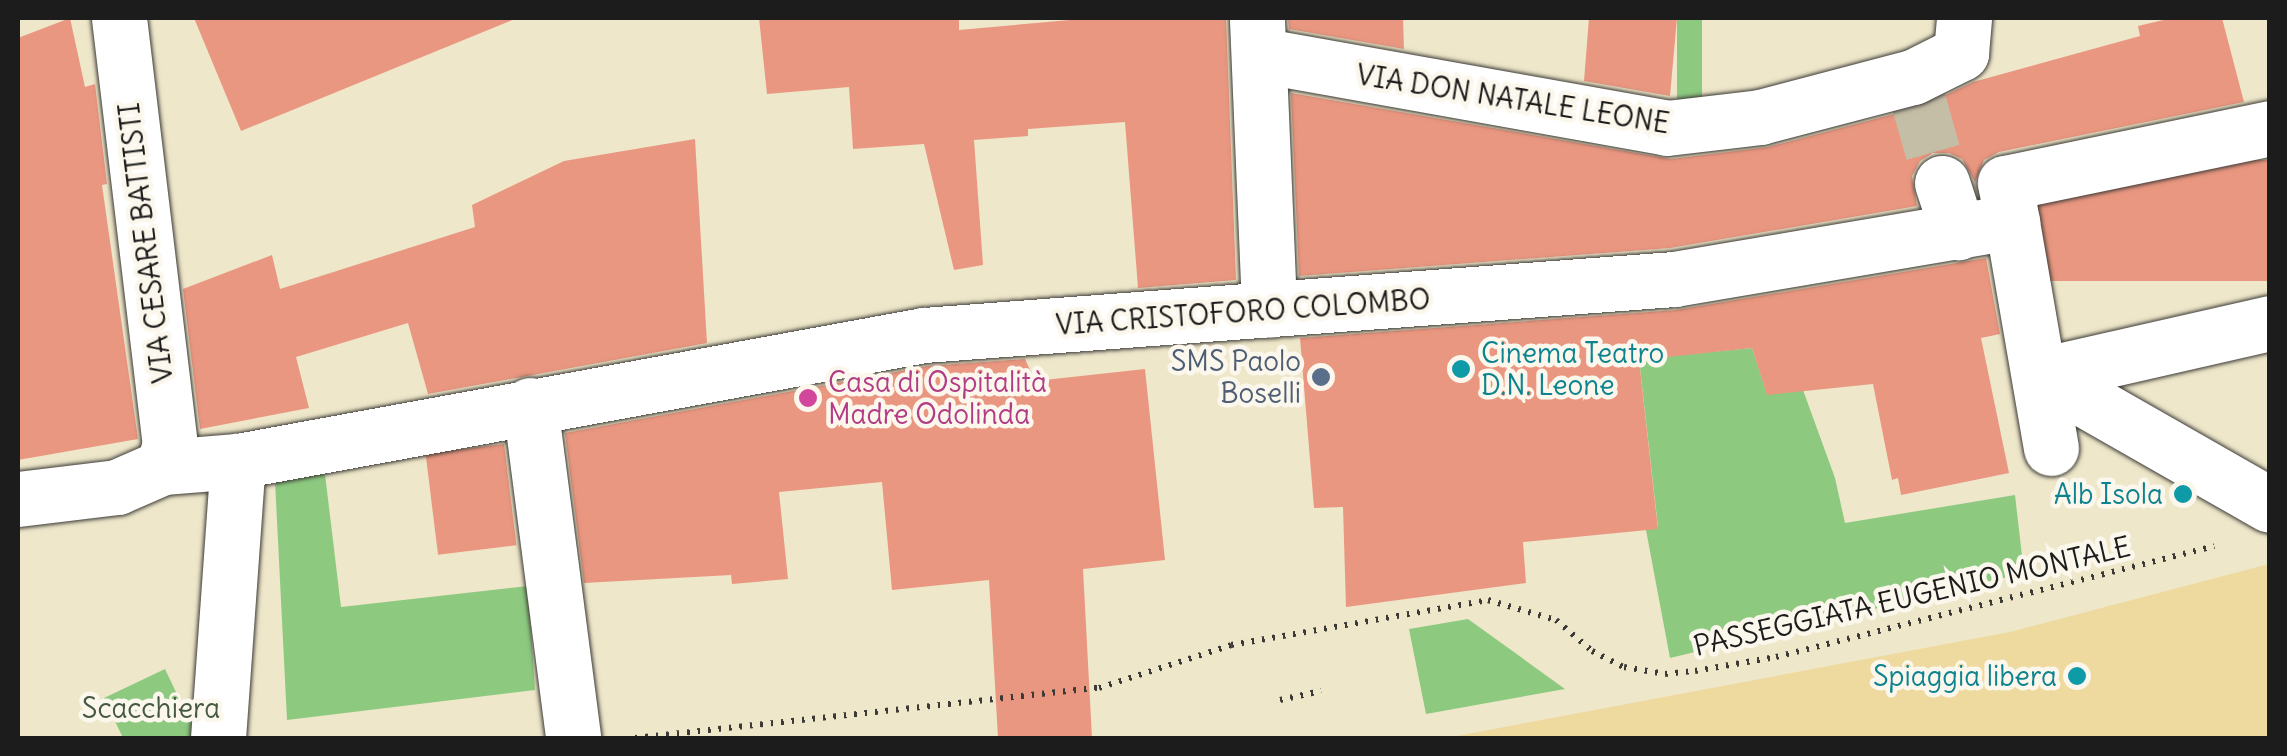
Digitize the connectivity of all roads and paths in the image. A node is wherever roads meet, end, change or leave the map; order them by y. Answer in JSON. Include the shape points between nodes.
{"nodes":[{"id":1,"x":119,"y":18,"type":"edge"},
{"id":2,"x":1964,"y":18,"type":"edge"},
{"id":3,"x":1258,"y":36,"type":"edge"},
{"id":4,"x":2270,"y":128,"type":"edge"},
{"id":5,"x":2012,"y":222,"type":"junction"},
{"id":6,"x":1268,"y":310,"type":"junction"},
{"id":7,"x":2270,"y":323,"type":"edge"},
{"id":8,"x":2042,"y":375,"type":"junction"},
{"id":9,"x":530,"y":404,"type":"junction"},
{"id":10,"x":2051,"y":448,"type":"dead end"},
{"id":11,"x":238,"y":461,"type":"junction"},
{"id":12,"x":163,"y":468,"type":"junction"},
{"id":13,"x":18,"y":499,"type":"edge"},
{"id":14,"x":2270,"y":505,"type":"edge"},
{"id":15,"x":2217,"y":545,"type":"dead end"},
{"id":16,"x":1322,"y":691,"type":"dead end"},
{"id":17,"x":1280,"y":700,"type":"dead end"},
{"id":18,"x":218,"y":738,"type":"edge"},
{"id":19,"x":574,"y":738,"type":"edge"},
{"id":20,"x":633,"y":738,"type":"edge"}],
"edges":[{"from":1,"to":12,"type":"street","name":"VIA CESARE BATTISTI","via":[[170,444]]},
{"from":2,"to":3,"type":"street","name":"VIA DON NATALE LEONE","via":[[1961,53],[1916,88],[1667,128]]},
{"from":3,"to":6,"type":"street"},
{"from":4,"to":5,"type":"street","via":[[2006,183]]},
{"from":5,"to":6,"type":"street","name":"VIA CRISTOFORO COLOMBO","via":[[1950,208],[1674,279]]},
{"from":5,"to":8,"type":"street"},
{"from":6,"to":9,"type":"street","name":"VIA CRISTOFORO COLOMBO","via":[[924,335]]},
{"from":7,"to":8,"type":"street"},
{"from":8,"to":10,"type":"street"},
{"from":8,"to":14,"type":"street"},
{"from":9,"to":11,"type":"street","name":"VIA CRISTOFORO COLOMBO"},
{"from":9,"to":19,"type":"street"},
{"from":11,"to":12,"type":"street","name":"VIA CRISTOFORO COLOMBO"},
{"from":11,"to":18,"type":"street"},
{"from":12,"to":13,"type":"street","name":"VIA CRISTOFORO COLOMBO","via":[[116,487]]},
{"from":15,"to":20,"type":"path","name":"PASSEGGIATA EUGENIO MONTALE","via":[[1776,657],[1696,671],[1624,667],[1592,651],[1556,620],[1488,600],[1230,645],[1098,688]]},
{"from":16,"to":17,"type":"path"}]}
